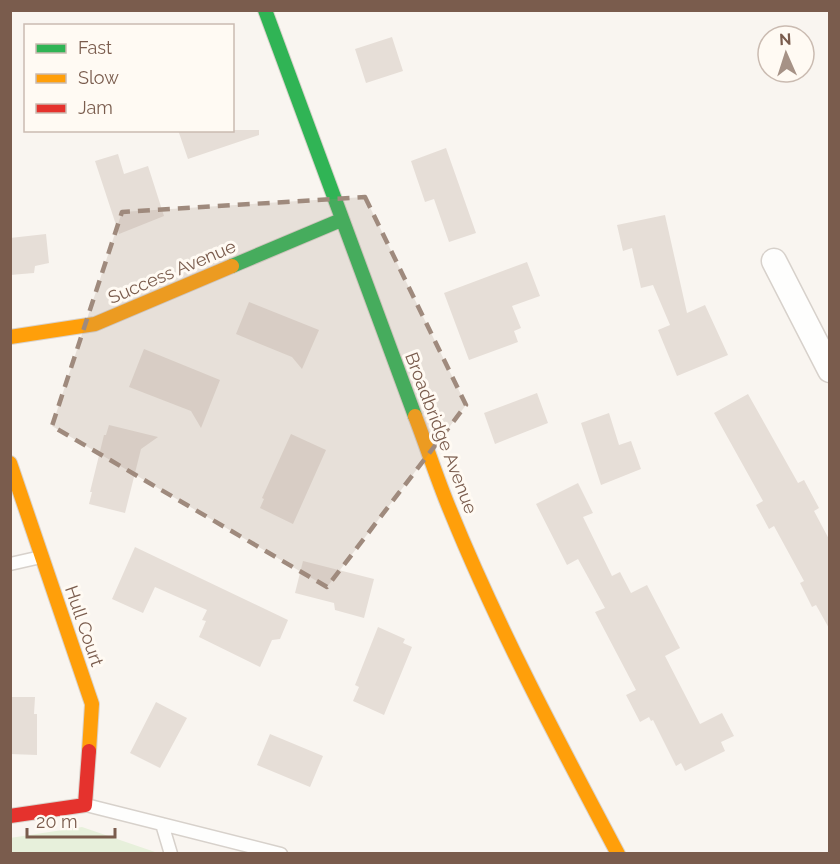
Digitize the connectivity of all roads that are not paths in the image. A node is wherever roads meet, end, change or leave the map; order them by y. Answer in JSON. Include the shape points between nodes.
{"nodes":[{"id":1,"x":265,"y":10,"type":"edge"},
{"id":2,"x":341,"y":220,"type":"junction"},
{"id":3,"x":774,"y":261,"type":"dead end"},
{"id":4,"x":10,"y":337,"type":"edge"},
{"id":5,"x":830,"y":370,"type":"edge"},
{"id":6,"x":10,"y":463,"type":"edge"},
{"id":7,"x":42,"y":556,"type":"junction"},
{"id":8,"x":10,"y":564,"type":"edge"},
{"id":9,"x":85,"y":805,"type":"junction"},
{"id":10,"x":10,"y":816,"type":"edge"},
{"id":11,"x":162,"y":824,"type":"junction"},
{"id":12,"x":269,"y":852,"type":"edge"},
{"id":13,"x":171,"y":854,"type":"edge"},
{"id":14,"x":281,"y":854,"type":"edge"},
{"id":15,"x":618,"y":854,"type":"edge"}],
"edges":[{"from":1,"to":2,"type":"main road","name":"Broadbridge Avenue"},
{"from":2,"to":4,"type":"main road","name":"Success Avenue","via":[[95,324]]},
{"from":2,"to":15,"type":"main road","name":"Broadbridge Avenue","via":[[450,510],[485,591]]},
{"from":3,"to":5,"type":"street"},
{"from":6,"to":7,"type":"main road","name":"Hull Court"},
{"from":7,"to":8,"type":"lane"},
{"from":7,"to":9,"type":"main road","name":"Hull Court","via":[[92,704]]},
{"from":9,"to":10,"type":"main road"},
{"from":9,"to":11,"type":"lane"},
{"from":11,"to":12,"type":"lane"},
{"from":11,"to":13,"type":"lane"},
{"from":12,"to":14,"type":"lane"}]}
